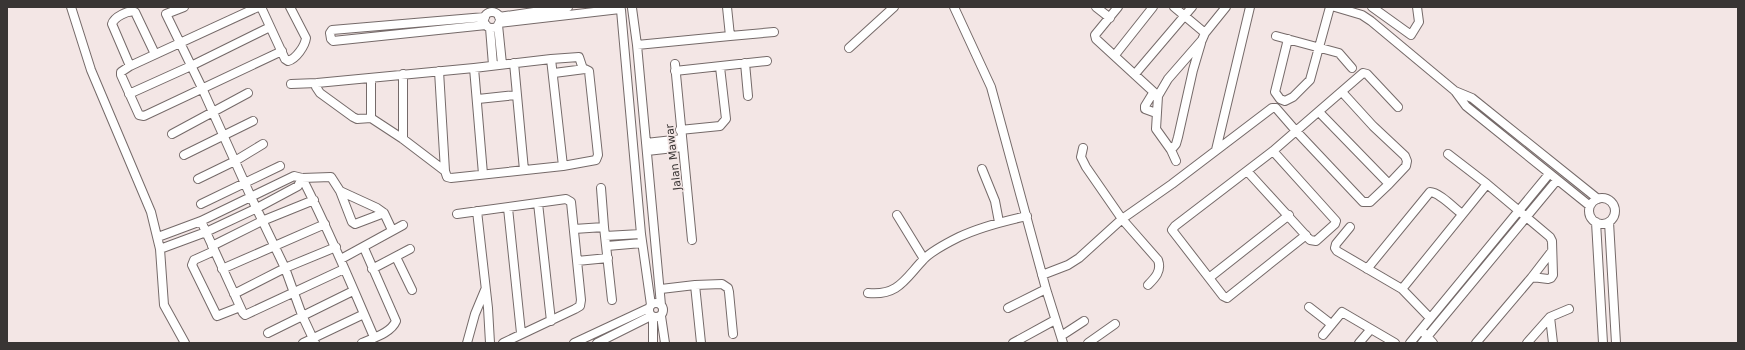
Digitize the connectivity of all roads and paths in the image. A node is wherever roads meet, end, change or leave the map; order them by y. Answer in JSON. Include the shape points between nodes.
{"nodes":[{"id":1,"x":71,"y":7,"type":"edge"},
{"id":2,"x":184,"y":7,"type":"edge"},
{"id":3,"x":259,"y":7,"type":"edge"},
{"id":4,"x":290,"y":7,"type":"edge"},
{"id":5,"x":568,"y":7,"type":"edge"},
{"id":6,"x":727,"y":7,"type":"edge"},
{"id":7,"x":894,"y":7,"type":"edge"},
{"id":8,"x":954,"y":7,"type":"edge"},
{"id":9,"x":1096,"y":7,"type":"edge"},
{"id":10,"x":1118,"y":7,"type":"edge"},
{"id":11,"x":1153,"y":7,"type":"edge"},
{"id":12,"x":1174,"y":7,"type":"edge"},
{"id":13,"x":1192,"y":7,"type":"edge"},
{"id":14,"x":1226,"y":7,"type":"edge"},
{"id":15,"x":1250,"y":7,"type":"edge"},
{"id":16,"x":1330,"y":7,"type":"edge"},
{"id":17,"x":1335,"y":7,"type":"edge"},
{"id":18,"x":1372,"y":7,"type":"edge"},
{"id":19,"x":1417,"y":7,"type":"edge"},
{"id":20,"x":634,"y":8,"type":"edge"},
{"id":21,"x":620,"y":9,"type":"edge"},
{"id":22,"x":164,"y":11,"type":"edge"},
{"id":23,"x":1185,"y":16,"type":"junction"},
{"id":24,"x":493,"y":18,"type":"edge"},
{"id":25,"x":1110,"y":18,"type":"junction"},
{"id":26,"x":270,"y":27,"type":"junction"},
{"id":27,"x":774,"y":32,"type":"dead end"},
{"id":28,"x":730,"y":36,"type":"junction"},
{"id":29,"x":1203,"y":36,"type":"junction"},
{"id":30,"x":1276,"y":36,"type":"dead end"},
{"id":31,"x":1288,"y":39,"type":"junction"},
{"id":32,"x":180,"y":44,"type":"junction"},
{"id":33,"x":637,"y":45,"type":"junction"},
{"id":34,"x":1319,"y":47,"type":"junction"},
{"id":35,"x":849,"y":48,"type":"dead end"},
{"id":36,"x":282,"y":51,"type":"junction"},
{"id":37,"x":155,"y":54,"type":"junction"},
{"id":38,"x":1115,"y":55,"type":"junction"},
{"id":39,"x":551,"y":59,"type":"junction"},
{"id":40,"x":767,"y":61,"type":"dead end"},
{"id":41,"x":514,"y":63,"type":"junction"},
{"id":42,"x":502,"y":64,"type":"junction"},
{"id":43,"x":745,"y":64,"type":"junction"},
{"id":44,"x":493,"y":65,"type":"junction"},
{"id":45,"x":130,"y":66,"type":"junction"},
{"id":46,"x":191,"y":66,"type":"junction"},
{"id":47,"x":720,"y":67,"type":"junction"},
{"id":48,"x":474,"y":68,"type":"junction"},
{"id":49,"x":1352,"y":68,"type":"dead end"},
{"id":50,"x":583,"y":69,"type":"junction"},
{"id":51,"x":439,"y":71,"type":"junction"},
{"id":52,"x":554,"y":73,"type":"junction"},
{"id":53,"x":403,"y":74,"type":"junction"},
{"id":54,"x":1135,"y":74,"type":"junction"},
{"id":55,"x":371,"y":78,"type":"junction"},
{"id":56,"x":317,"y":83,"type":"junction"},
{"id":57,"x":291,"y":84,"type":"dead end"},
{"id":58,"x":202,"y":88,"type":"junction"},
{"id":59,"x":1455,"y":91,"type":"junction"},
{"id":60,"x":1342,"y":92,"type":"junction"},
{"id":61,"x":248,"y":93,"type":"dead end"},
{"id":62,"x":129,"y":94,"type":"junction"},
{"id":63,"x":1155,"y":94,"type":"junction"},
{"id":64,"x":516,"y":95,"type":"junction"},
{"id":65,"x":748,"y":96,"type":"dead end"},
{"id":66,"x":478,"y":99,"type":"junction"},
{"id":67,"x":1398,"y":107,"type":"dead end"},
{"id":68,"x":1319,"y":112,"type":"junction"},
{"id":69,"x":214,"y":113,"type":"junction"},
{"id":70,"x":1156,"y":113,"type":"junction"},
{"id":71,"x":371,"y":118,"type":"junction"},
{"id":72,"x":253,"y":121,"type":"dead end"},
{"id":73,"x":1296,"y":131,"type":"junction"},
{"id":74,"x":172,"y":134,"type":"dead end"},
{"id":75,"x":224,"y":136,"type":"junction"},
{"id":76,"x":403,"y":139,"type":"junction"},
{"id":77,"x":682,"y":139,"type":"junction"},
{"id":78,"x":646,"y":143,"type":"junction"},
{"id":79,"x":263,"y":144,"type":"dead end"},
{"id":80,"x":1083,"y":148,"type":"dead end"},
{"id":81,"x":1171,"y":150,"type":"junction"},
{"id":82,"x":1216,"y":150,"type":"junction"},
{"id":83,"x":647,"y":151,"type":"junction"},
{"id":84,"x":1272,"y":151,"type":"junction"},
{"id":85,"x":1448,"y":154,"type":"dead end"},
{"id":86,"x":184,"y":155,"type":"dead end"},
{"id":87,"x":235,"y":161,"type":"junction"},
{"id":88,"x":1176,"y":161,"type":"dead end"},
{"id":89,"x":280,"y":166,"type":"dead end"},
{"id":90,"x":563,"y":166,"type":"junction"},
{"id":91,"x":982,"y":169,"type":"dead end"},
{"id":92,"x":524,"y":170,"type":"junction"},
{"id":93,"x":1248,"y":170,"type":"junction"},
{"id":94,"x":445,"y":171,"type":"junction"},
{"id":95,"x":483,"y":174,"type":"junction"},
{"id":96,"x":1549,"y":174,"type":"junction"},
{"id":97,"x":302,"y":178,"type":"junction"},
{"id":98,"x":198,"y":179,"type":"dead end"},
{"id":99,"x":1556,"y":180,"type":"junction"},
{"id":100,"x":244,"y":183,"type":"junction"},
{"id":101,"x":1389,"y":184,"type":"junction"},
{"id":102,"x":1487,"y":184,"type":"junction"},
{"id":103,"x":601,"y":188,"type":"dead end"},
{"id":104,"x":340,"y":191,"type":"junction"},
{"id":105,"x":251,"y":197,"type":"junction"},
{"id":106,"x":1598,"y":199,"type":"junction"},
{"id":107,"x":314,"y":200,"type":"junction"},
{"id":108,"x":201,"y":204,"type":"dead end"},
{"id":109,"x":538,"y":204,"type":"junction"},
{"id":110,"x":1590,"y":206,"type":"junction"},
{"id":111,"x":256,"y":208,"type":"junction"},
{"id":112,"x":508,"y":208,"type":"junction"},
{"id":113,"x":477,"y":211,"type":"junction"},
{"id":114,"x":1519,"y":211,"type":"junction"},
{"id":115,"x":384,"y":213,"type":"junction"},
{"id":116,"x":456,"y":214,"type":"dead end"},
{"id":117,"x":1462,"y":214,"type":"junction"},
{"id":118,"x":897,"y":215,"type":"dead end"},
{"id":119,"x":1289,"y":215,"type":"junction"},
{"id":120,"x":1026,"y":216,"type":"junction"},
{"id":121,"x":1527,"y":217,"type":"junction"},
{"id":122,"x":1122,"y":219,"type":"junction"},
{"id":123,"x":201,"y":220,"type":"junction"},
{"id":124,"x":262,"y":221,"type":"junction"},
{"id":125,"x":999,"y":222,"type":"junction"},
{"id":126,"x":1596,"y":222,"type":"junction"},
{"id":127,"x":1609,"y":222,"type":"junction"},
{"id":128,"x":325,"y":224,"type":"junction"},
{"id":129,"x":404,"y":225,"type":"dead end"},
{"id":130,"x":604,"y":227,"type":"junction"},
{"id":131,"x":1350,"y":227,"type":"dead end"},
{"id":132,"x":574,"y":229,"type":"junction"},
{"id":133,"x":392,"y":230,"type":"junction"},
{"id":134,"x":206,"y":232,"type":"junction"},
{"id":135,"x":641,"y":234,"type":"junction"},
{"id":136,"x":606,"y":236,"type":"junction"},
{"id":137,"x":1306,"y":236,"type":"junction"},
{"id":138,"x":158,"y":237,"type":"junction"},
{"id":139,"x":692,"y":240,"type":"dead end"},
{"id":140,"x":642,"y":243,"type":"junction"},
{"id":141,"x":274,"y":245,"type":"junction"},
{"id":142,"x":607,"y":246,"type":"junction"},
{"id":143,"x":336,"y":247,"type":"junction"},
{"id":144,"x":213,"y":248,"type":"junction"},
{"id":145,"x":364,"y":248,"type":"junction"},
{"id":146,"x":160,"y":249,"type":"junction"},
{"id":147,"x":410,"y":249,"type":"dead end"},
{"id":148,"x":1552,"y":251,"type":"junction"},
{"id":149,"x":396,"y":257,"type":"junction"},
{"id":150,"x":608,"y":258,"type":"junction"},
{"id":151,"x":341,"y":259,"type":"junction"},
{"id":152,"x":924,"y":259,"type":"junction"},
{"id":153,"x":577,"y":261,"type":"junction"},
{"id":154,"x":285,"y":268,"type":"junction"},
{"id":155,"x":222,"y":269,"type":"junction"},
{"id":156,"x":344,"y":269,"type":"junction"},
{"id":157,"x":372,"y":269,"type":"junction"},
{"id":158,"x":1367,"y":269,"type":"junction"},
{"id":159,"x":1042,"y":276,"type":"junction"},
{"id":160,"x":1532,"y":277,"type":"junction"},
{"id":161,"x":1209,"y":278,"type":"junction"},
{"id":162,"x":695,"y":285,"type":"junction"},
{"id":163,"x":1148,"y":286,"type":"dead end"},
{"id":164,"x":1402,"y":288,"type":"junction"},
{"id":165,"x":661,"y":289,"type":"junction"},
{"id":166,"x":1046,"y":289,"type":"junction"},
{"id":167,"x":412,"y":290,"type":"dead end"},
{"id":168,"x":486,"y":290,"type":"junction"},
{"id":169,"x":353,"y":291,"type":"junction"},
{"id":170,"x":295,"y":292,"type":"junction"},
{"id":171,"x":868,"y":293,"type":"dead end"},
{"id":172,"x":234,"y":294,"type":"junction"},
{"id":173,"x":612,"y":300,"type":"dead end"},
{"id":174,"x":662,"y":305,"type":"junction"},
{"id":175,"x":650,"y":306,"type":"junction"},
{"id":176,"x":240,"y":307,"type":"junction"},
{"id":177,"x":1008,"y":308,"type":"dead end"},
{"id":178,"x":1309,"y":308,"type":"dead end"},
{"id":179,"x":1569,"y":309,"type":"dead end"},
{"id":180,"x":364,"y":314,"type":"junction"},
{"id":181,"x":302,"y":315,"type":"junction"},
{"id":182,"x":662,"y":316,"type":"junction"},
{"id":183,"x":1550,"y":316,"type":"junction"},
{"id":184,"x":652,"y":317,"type":"junction"},
{"id":185,"x":1430,"y":318,"type":"junction"},
{"id":186,"x":1055,"y":320,"type":"junction"},
{"id":187,"x":551,"y":321,"type":"junction"},
{"id":188,"x":1084,"y":321,"type":"dead end"},
{"id":189,"x":1115,"y":324,"type":"dead end"},
{"id":190,"x":1331,"y":324,"type":"junction"},
{"id":191,"x":1371,"y":329,"type":"junction"},
{"id":192,"x":1421,"y":330,"type":"junction"},
{"id":193,"x":268,"y":333,"type":"dead end"},
{"id":194,"x":521,"y":333,"type":"junction"},
{"id":195,"x":733,"y":334,"type":"dead end"},
{"id":196,"x":1323,"y":335,"type":"dead end"},
{"id":197,"x":1428,"y":336,"type":"junction"},
{"id":198,"x":374,"y":337,"type":"junction"},
{"id":199,"x":1062,"y":339,"type":"edge"},
{"id":200,"x":314,"y":340,"type":"edge"},
{"id":201,"x":185,"y":343,"type":"edge"},
{"id":202,"x":303,"y":343,"type":"edge"},
{"id":203,"x":362,"y":343,"type":"edge"},
{"id":204,"x":467,"y":343,"type":"edge"},
{"id":205,"x":490,"y":343,"type":"edge"},
{"id":206,"x":503,"y":343,"type":"edge"},
{"id":207,"x":574,"y":343,"type":"edge"},
{"id":208,"x":597,"y":343,"type":"edge"},
{"id":209,"x":654,"y":343,"type":"edge"},
{"id":210,"x":665,"y":343,"type":"edge"},
{"id":211,"x":701,"y":343,"type":"edge"},
{"id":212,"x":1013,"y":343,"type":"edge"},
{"id":213,"x":1088,"y":343,"type":"edge"},
{"id":214,"x":1360,"y":343,"type":"edge"},
{"id":215,"x":1395,"y":343,"type":"edge"},
{"id":216,"x":1410,"y":343,"type":"edge"},
{"id":217,"x":1422,"y":343,"type":"edge"},
{"id":218,"x":1433,"y":343,"type":"edge"},
{"id":219,"x":1476,"y":343,"type":"edge"},
{"id":220,"x":1526,"y":343,"type":"edge"},
{"id":221,"x":1552,"y":343,"type":"edge"},
{"id":222,"x":1603,"y":343,"type":"edge"},
{"id":223,"x":1616,"y":343,"type":"edge"}],
"edges":[{"from":1,"to":138,"type":"street","via":[[91,70],[132,164]]},
{"from":2,"to":22,"type":"street"},
{"from":3,"to":26,"type":"street"},
{"from":3,"to":32,"type":"street"},
{"from":4,"to":36,"type":"street","via":[[305,33],[306,41],[290,61],[285,59]]},
{"from":5,"to":24,"type":"street"},
{"from":6,"to":28,"type":"street"},
{"from":7,"to":35,"type":"street"},
{"from":8,"to":120,"type":"street","via":[[991,87]]},
{"from":9,"to":25,"type":"street"},
{"from":10,"to":25,"type":"street"},
{"from":11,"to":38,"type":"street"},
{"from":12,"to":23,"type":"street"},
{"from":13,"to":23,"type":"street"},
{"from":14,"to":29,"type":"street"},
{"from":15,"to":82,"type":"street"},
{"from":16,"to":34,"type":"street"},
{"from":17,"to":59,"type":"street","via":[[1362,15],[1371,21]]},
{"from":18,"to":19,"type":"street","via":[[1411,35],[1419,22]]},
{"from":20,"to":21,"type":"street","via":[[627,11]]},
{"from":20,"to":33,"type":"street"},
{"from":21,"to":24,"type":"street"},
{"from":21,"to":135,"type":"street"},
{"from":22,"to":32,"type":"street"},
{"from":23,"to":29,"type":"street"},
{"from":23,"to":54,"type":"street"},
{"from":24,"to":24,"type":"street","via":[[333,41],[330,33],[332,30]]},
{"from":24,"to":42,"type":"street"},
{"from":24,"to":44,"type":"street"},
{"from":25,"to":38,"type":"street","via":[[1095,35],[1096,39]]},
{"from":26,"to":36,"type":"street"},
{"from":26,"to":46,"type":"street"},
{"from":27,"to":28,"type":"street"},
{"from":28,"to":33,"type":"street"},
{"from":29,"to":63,"type":"street"},
{"from":29,"to":81,"type":"street","via":[[1178,137]]},
{"from":30,"to":31,"type":"street"},
{"from":31,"to":34,"type":"street"},
{"from":31,"to":34,"type":"street","via":[[1275,92],[1285,101],[1310,80]]},
{"from":32,"to":37,"type":"street"},
{"from":32,"to":46,"type":"street"},
{"from":33,"to":78,"type":"street"},
{"from":34,"to":49,"type":"street","via":[[1339,53]]},
{"from":36,"to":58,"type":"street"},
{"from":37,"to":45,"type":"street"},
{"from":37,"to":45,"type":"street","via":[[135,12],[116,18],[112,24]]},
{"from":38,"to":54,"type":"street"},
{"from":39,"to":41,"type":"street"},
{"from":39,"to":50,"type":"street","via":[[579,57]]},
{"from":39,"to":52,"type":"street"},
{"from":40,"to":43,"type":"street"},
{"from":41,"to":42,"type":"street"},
{"from":41,"to":64,"type":"street"},
{"from":42,"to":44,"type":"street"},
{"from":43,"to":47,"type":"street"},
{"from":43,"to":65,"type":"street"},
{"from":44,"to":48,"type":"street"},
{"from":45,"to":62,"type":"street","via":[[121,72]]},
{"from":46,"to":58,"type":"street"},
{"from":46,"to":62,"type":"street"},
{"from":47,"to":77,"type":"street","via":[[726,113],[724,123]]},
{"from":47,"to":77,"type":"street","name":"Jalan Mawar","via":[[675,67]]},
{"from":48,"to":51,"type":"street"},
{"from":48,"to":66,"type":"street"},
{"from":50,"to":52,"type":"street"},
{"from":50,"to":90,"type":"street","via":[[590,72],[598,158],[595,161]]},
{"from":51,"to":53,"type":"street"},
{"from":51,"to":94,"type":"street"},
{"from":52,"to":90,"type":"street"},
{"from":53,"to":55,"type":"street"},
{"from":53,"to":76,"type":"street"},
{"from":54,"to":63,"type":"street"},
{"from":55,"to":56,"type":"street"},
{"from":55,"to":71,"type":"street"},
{"from":56,"to":57,"type":"street"},
{"from":56,"to":71,"type":"street","via":[[316,87],[320,93],[353,117]]},
{"from":58,"to":62,"type":"street","via":[[144,116],[139,115]]},
{"from":58,"to":69,"type":"street"},
{"from":59,"to":96,"type":"street","via":[[1466,106]]},
{"from":59,"to":106,"type":"street","via":[[1472,98]]},
{"from":60,"to":67,"type":"street","via":[[1363,73],[1367,74]]},
{"from":60,"to":68,"type":"street"},
{"from":60,"to":101,"type":"street","via":[[1405,156],[1406,166]]},
{"from":61,"to":69,"type":"street"},
{"from":63,"to":70,"type":"street"},
{"from":63,"to":70,"type":"street","via":[[1145,109]]},
{"from":64,"to":66,"type":"street"},
{"from":64,"to":92,"type":"street"},
{"from":66,"to":95,"type":"street"},
{"from":68,"to":73,"type":"street"},
{"from":68,"to":101,"type":"street"},
{"from":69,"to":74,"type":"street"},
{"from":69,"to":75,"type":"street"},
{"from":70,"to":81,"type":"street","via":[[1156,129]]},
{"from":71,"to":76,"type":"street"},
{"from":72,"to":75,"type":"street"},
{"from":73,"to":82,"type":"street","via":[[1274,107]]},
{"from":73,"to":84,"type":"street"},
{"from":73,"to":101,"type":"street","via":[[1363,202],[1370,202]]},
{"from":75,"to":86,"type":"street"},
{"from":75,"to":87,"type":"street"},
{"from":76,"to":94,"type":"street"},
{"from":77,"to":78,"type":"street"},
{"from":77,"to":83,"type":"street"},
{"from":77,"to":139,"type":"street","name":"Jalan Mawar"},
{"from":78,"to":83,"type":"street"},
{"from":79,"to":87,"type":"street"},
{"from":80,"to":122,"type":"street","via":[[1083,162]]},
{"from":81,"to":88,"type":"street"},
{"from":82,"to":122,"type":"street"},
{"from":83,"to":165,"type":"street"},
{"from":84,"to":93,"type":"street"},
{"from":84,"to":137,"type":"street","via":[[1336,221],[1316,240],[1310,240]]},
{"from":85,"to":102,"type":"street"},
{"from":87,"to":98,"type":"street"},
{"from":87,"to":100,"type":"street"},
{"from":89,"to":100,"type":"street"},
{"from":90,"to":92,"type":"street"},
{"from":91,"to":125,"type":"street","via":[[995,200]]},
{"from":92,"to":95,"type":"street"},
{"from":93,"to":119,"type":"street"},
{"from":93,"to":161,"type":"street","via":[[1172,230]]},
{"from":94,"to":95,"type":"street","via":[[447,177],[451,178]]},
{"from":96,"to":99,"type":"street"},
{"from":96,"to":114,"type":"street"},
{"from":97,"to":104,"type":"street","via":[[330,177]]},
{"from":97,"to":105,"type":"street","via":[[294,176]]},
{"from":97,"to":107,"type":"street"},
{"from":97,"to":111,"type":"street","via":[[298,186]]},
{"from":99,"to":110,"type":"street"},
{"from":99,"to":121,"type":"street"},
{"from":100,"to":105,"type":"street"},
{"from":100,"to":108,"type":"street"},
{"from":102,"to":114,"type":"street"},
{"from":102,"to":117,"type":"street"},
{"from":103,"to":130,"type":"street"},
{"from":104,"to":115,"type":"street"},
{"from":104,"to":115,"type":"street","via":[[355,224]]},
{"from":105,"to":111,"type":"street"},
{"from":105,"to":123,"type":"street"},
{"from":106,"to":110,"type":"street"},
{"from":106,"to":127,"type":"street","via":[[1605,198],[1614,204],[1615,214]]},
{"from":107,"to":124,"type":"street"},
{"from":107,"to":128,"type":"street"},
{"from":109,"to":112,"type":"street"},
{"from":109,"to":132,"type":"street","via":[[569,200]]},
{"from":109,"to":187,"type":"street"},
{"from":110,"to":126,"type":"street","via":[[1590,214]]},
{"from":111,"to":124,"type":"street"},
{"from":111,"to":134,"type":"street"},
{"from":112,"to":113,"type":"street"},
{"from":112,"to":194,"type":"street"},
{"from":113,"to":116,"type":"street"},
{"from":113,"to":168,"type":"street"},
{"from":114,"to":121,"type":"street"},
{"from":114,"to":185,"type":"street"},
{"from":115,"to":133,"type":"street"},
{"from":117,"to":158,"type":"street","via":[[1440,196],[1430,192]]},
{"from":117,"to":164,"type":"street"},
{"from":118,"to":152,"type":"street"},
{"from":119,"to":137,"type":"street"},
{"from":119,"to":161,"type":"street"},
{"from":120,"to":125,"type":"street"},
{"from":120,"to":159,"type":"street"},
{"from":121,"to":148,"type":"street","via":[[1550,237]]},
{"from":121,"to":197,"type":"street"},
{"from":122,"to":159,"type":"street","via":[[1079,258]]},
{"from":122,"to":163,"type":"street","via":[[1160,265]]},
{"from":123,"to":134,"type":"street"},
{"from":123,"to":138,"type":"street"},
{"from":124,"to":141,"type":"street"},
{"from":124,"to":144,"type":"street"},
{"from":125,"to":152,"type":"street","via":[[959,237]]},
{"from":126,"to":127,"type":"street"},
{"from":126,"to":222,"type":"street"},
{"from":127,"to":223,"type":"street"},
{"from":128,"to":141,"type":"street"},
{"from":128,"to":143,"type":"street"},
{"from":129,"to":133,"type":"street"},
{"from":130,"to":132,"type":"street"},
{"from":130,"to":136,"type":"street"},
{"from":131,"to":158,"type":"street","via":[[1335,248]]},
{"from":132,"to":153,"type":"street"},
{"from":133,"to":145,"type":"street"},
{"from":134,"to":144,"type":"street"},
{"from":134,"to":146,"type":"street"},
{"from":135,"to":136,"type":"street"},
{"from":135,"to":140,"type":"street"},
{"from":136,"to":142,"type":"street"},
{"from":137,"to":161,"type":"street","via":[[1227,298]]},
{"from":138,"to":146,"type":"street"},
{"from":140,"to":142,"type":"street"},
{"from":140,"to":175,"type":"street"},
{"from":141,"to":154,"type":"street"},
{"from":141,"to":155,"type":"street"},
{"from":142,"to":150,"type":"street"},
{"from":143,"to":151,"type":"street"},
{"from":143,"to":154,"type":"street"},
{"from":144,"to":155,"type":"street"},
{"from":144,"to":176,"type":"street","via":[[194,260],[192,265],[217,316]]},
{"from":145,"to":151,"type":"street"},
{"from":145,"to":157,"type":"street"},
{"from":146,"to":201,"type":"street","via":[[164,305]]},
{"from":147,"to":149,"type":"street"},
{"from":148,"to":160,"type":"street"},
{"from":148,"to":160,"type":"street","via":[[1551,278]]},
{"from":149,"to":157,"type":"street"},
{"from":149,"to":167,"type":"street"},
{"from":150,"to":153,"type":"street"},
{"from":150,"to":173,"type":"street"},
{"from":151,"to":156,"type":"street"},
{"from":152,"to":171,"type":"street","via":[[893,290],[879,294]]},
{"from":153,"to":187,"type":"street","via":[[580,306]]},
{"from":154,"to":170,"type":"street"},
{"from":154,"to":172,"type":"street"},
{"from":155,"to":172,"type":"street"},
{"from":156,"to":169,"type":"street"},
{"from":156,"to":170,"type":"street"},
{"from":157,"to":198,"type":"street","via":[[396,321],[394,326]]},
{"from":158,"to":164,"type":"street"},
{"from":159,"to":166,"type":"street"},
{"from":160,"to":219,"type":"street"},
{"from":162,"to":165,"type":"street"},
{"from":162,"to":195,"type":"street","via":[[722,284],[728,288]]},
{"from":162,"to":211,"type":"street"},
{"from":164,"to":185,"type":"street"},
{"from":165,"to":174,"type":"street"},
{"from":166,"to":177,"type":"street"},
{"from":166,"to":186,"type":"street"},
{"from":168,"to":204,"type":"street","via":[[475,314]]},
{"from":168,"to":205,"type":"street"},
{"from":169,"to":180,"type":"street"},
{"from":169,"to":181,"type":"street"},
{"from":170,"to":176,"type":"street","via":[[248,314],[243,313]]},
{"from":170,"to":181,"type":"street"},
{"from":172,"to":176,"type":"street"},
{"from":174,"to":175,"type":"street","via":[[656,303]]},
{"from":174,"to":182,"type":"street"},
{"from":175,"to":184,"type":"street","via":[[649,312]]},
{"from":175,"to":207,"type":"street"},
{"from":178,"to":190,"type":"street"},
{"from":179,"to":183,"type":"street"},
{"from":180,"to":198,"type":"street"},
{"from":180,"to":200,"type":"street"},
{"from":181,"to":193,"type":"street"},
{"from":181,"to":200,"type":"street"},
{"from":182,"to":184,"type":"street"},
{"from":182,"to":210,"type":"street"},
{"from":183,"to":220,"type":"street"},
{"from":183,"to":221,"type":"street"},
{"from":184,"to":208,"type":"street"},
{"from":184,"to":209,"type":"street"},
{"from":185,"to":192,"type":"street"},
{"from":186,"to":199,"type":"street"},
{"from":186,"to":212,"type":"street"},
{"from":187,"to":194,"type":"street"},
{"from":188,"to":199,"type":"street"},
{"from":189,"to":213,"type":"street"},
{"from":190,"to":191,"type":"street","via":[[1342,312]]},
{"from":190,"to":196,"type":"street"},
{"from":191,"to":214,"type":"street"},
{"from":191,"to":215,"type":"street"},
{"from":192,"to":197,"type":"street"},
{"from":192,"to":216,"type":"street"},
{"from":194,"to":206,"type":"street"},
{"from":197,"to":217,"type":"street"},
{"from":197,"to":218,"type":"street"},
{"from":198,"to":203,"type":"street"},
{"from":200,"to":202,"type":"street"}]}
